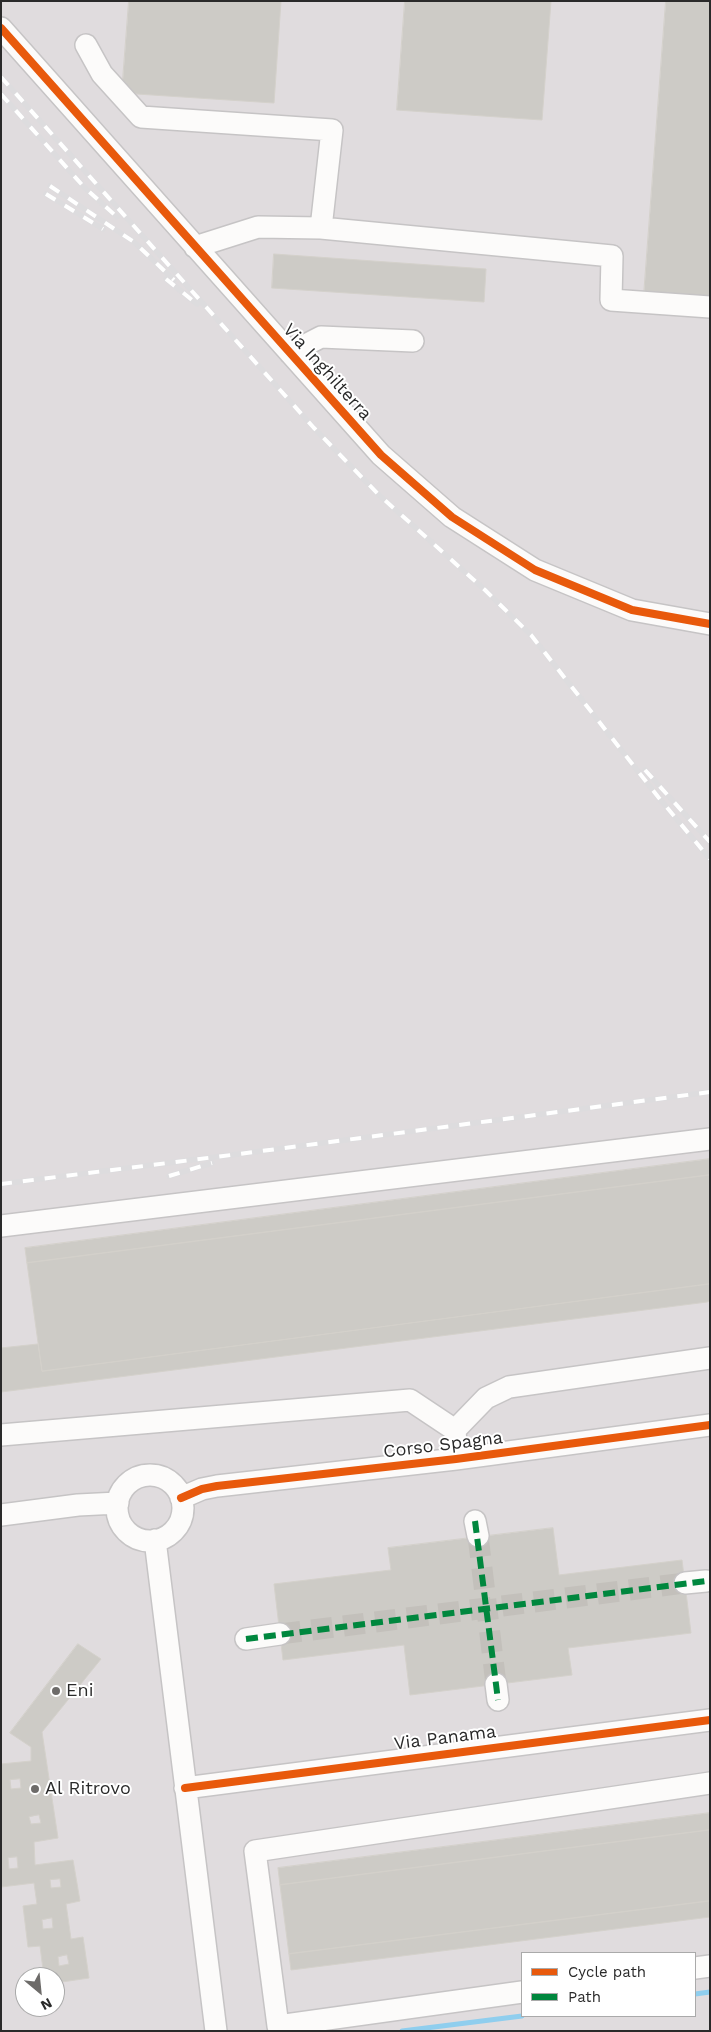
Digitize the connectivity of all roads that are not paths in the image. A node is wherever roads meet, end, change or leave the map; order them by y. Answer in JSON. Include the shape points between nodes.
{"nodes":[{"id":1,"x":1,"y":28,"type":"edge"},
{"id":2,"x":86,"y":46,"type":"dead end"},
{"id":3,"x":321,"y":228,"type":"junction"},
{"id":4,"x":195,"y":247,"type":"junction"},
{"id":5,"x":710,"y":307,"type":"edge"},
{"id":6,"x":413,"y":341,"type":"dead end"},
{"id":7,"x":290,"y":353,"type":"junction"},
{"id":8,"x":710,"y":624,"type":"edge"},
{"id":9,"x":710,"y":1138,"type":"edge"},
{"id":10,"x":1,"y":1226,"type":"edge"},
{"id":11,"x":710,"y":1358,"type":"edge"},
{"id":12,"x":710,"y":1425,"type":"edge"},
{"id":13,"x":455,"y":1430,"type":"junction"},
{"id":14,"x":1,"y":1435,"type":"edge"},
{"id":15,"x":456,"y":1459,"type":"junction"},
{"id":16,"x":181,"y":1498,"type":"junction"},
{"id":17,"x":118,"y":1503,"type":"junction"},
{"id":18,"x":1,"y":1515,"type":"edge"},
{"id":19,"x":155,"y":1540,"type":"junction"},
{"id":20,"x":706,"y":1581,"type":"dead end"},
{"id":21,"x":684,"y":1583,"type":"tunnel mouth"},
{"id":22,"x":280,"y":1634,"type":"tunnel mouth"},
{"id":23,"x":246,"y":1639,"type":"dead end"},
{"id":24,"x":710,"y":1720,"type":"edge"},
{"id":25,"x":710,"y":1783,"type":"edge"},
{"id":26,"x":185,"y":1788,"type":"junction"},
{"id":27,"x":710,"y":1966,"type":"edge"},
{"id":28,"x":696,"y":1968,"type":"edge"},
{"id":29,"x":521,"y":1992,"type":"edge"},
{"id":30,"x":216,"y":2031,"type":"edge"}],
"edges":[{"from":1,"to":4,"type":"street","name":"Via Inghilterra"},
{"from":2,"to":3,"type":"street","via":[[102,74],[141,117],[332,130]]},
{"from":3,"to":4,"type":"street","via":[[258,227]]},
{"from":3,"to":5,"type":"street","via":[[612,256],[611,300]]},
{"from":4,"to":7,"type":"street","name":"Via Inghilterra"},
{"from":6,"to":7,"type":"street","via":[[321,337]]},
{"from":7,"to":8,"type":"street","name":"Via Inghilterra","via":[[381,455],[452,517],[535,570],[632,610]]},
{"from":9,"to":10,"type":"street"},
{"from":11,"to":13,"type":"street","via":[[509,1387],[486,1398]]},
{"from":12,"to":15,"type":"street","name":"Corso Spagna"},
{"from":13,"to":14,"type":"street","via":[[410,1400]]},
{"from":13,"to":15,"type":"street"},
{"from":15,"to":16,"type":"street","name":"Corso Spagna","via":[[217,1486]]},
{"from":16,"to":17,"type":"street","via":[[172,1483],[163,1477],[144,1476],[126,1485]]},
{"from":16,"to":19,"type":"street","via":[[181,1519],[175,1529]]},
{"from":17,"to":18,"type":"street"},
{"from":17,"to":19,"type":"street","via":[[122,1525],[129,1533]]},
{"from":19,"to":26,"type":"street"},
{"from":20,"to":21,"type":"street"},
{"from":22,"to":23,"type":"street"},
{"from":24,"to":26,"type":"street","name":"Via Panama"},
{"from":25,"to":29,"type":"street","via":[[255,1851],[278,2026]]},
{"from":26,"to":30,"type":"street"},
{"from":27,"to":28,"type":"street"}]}
